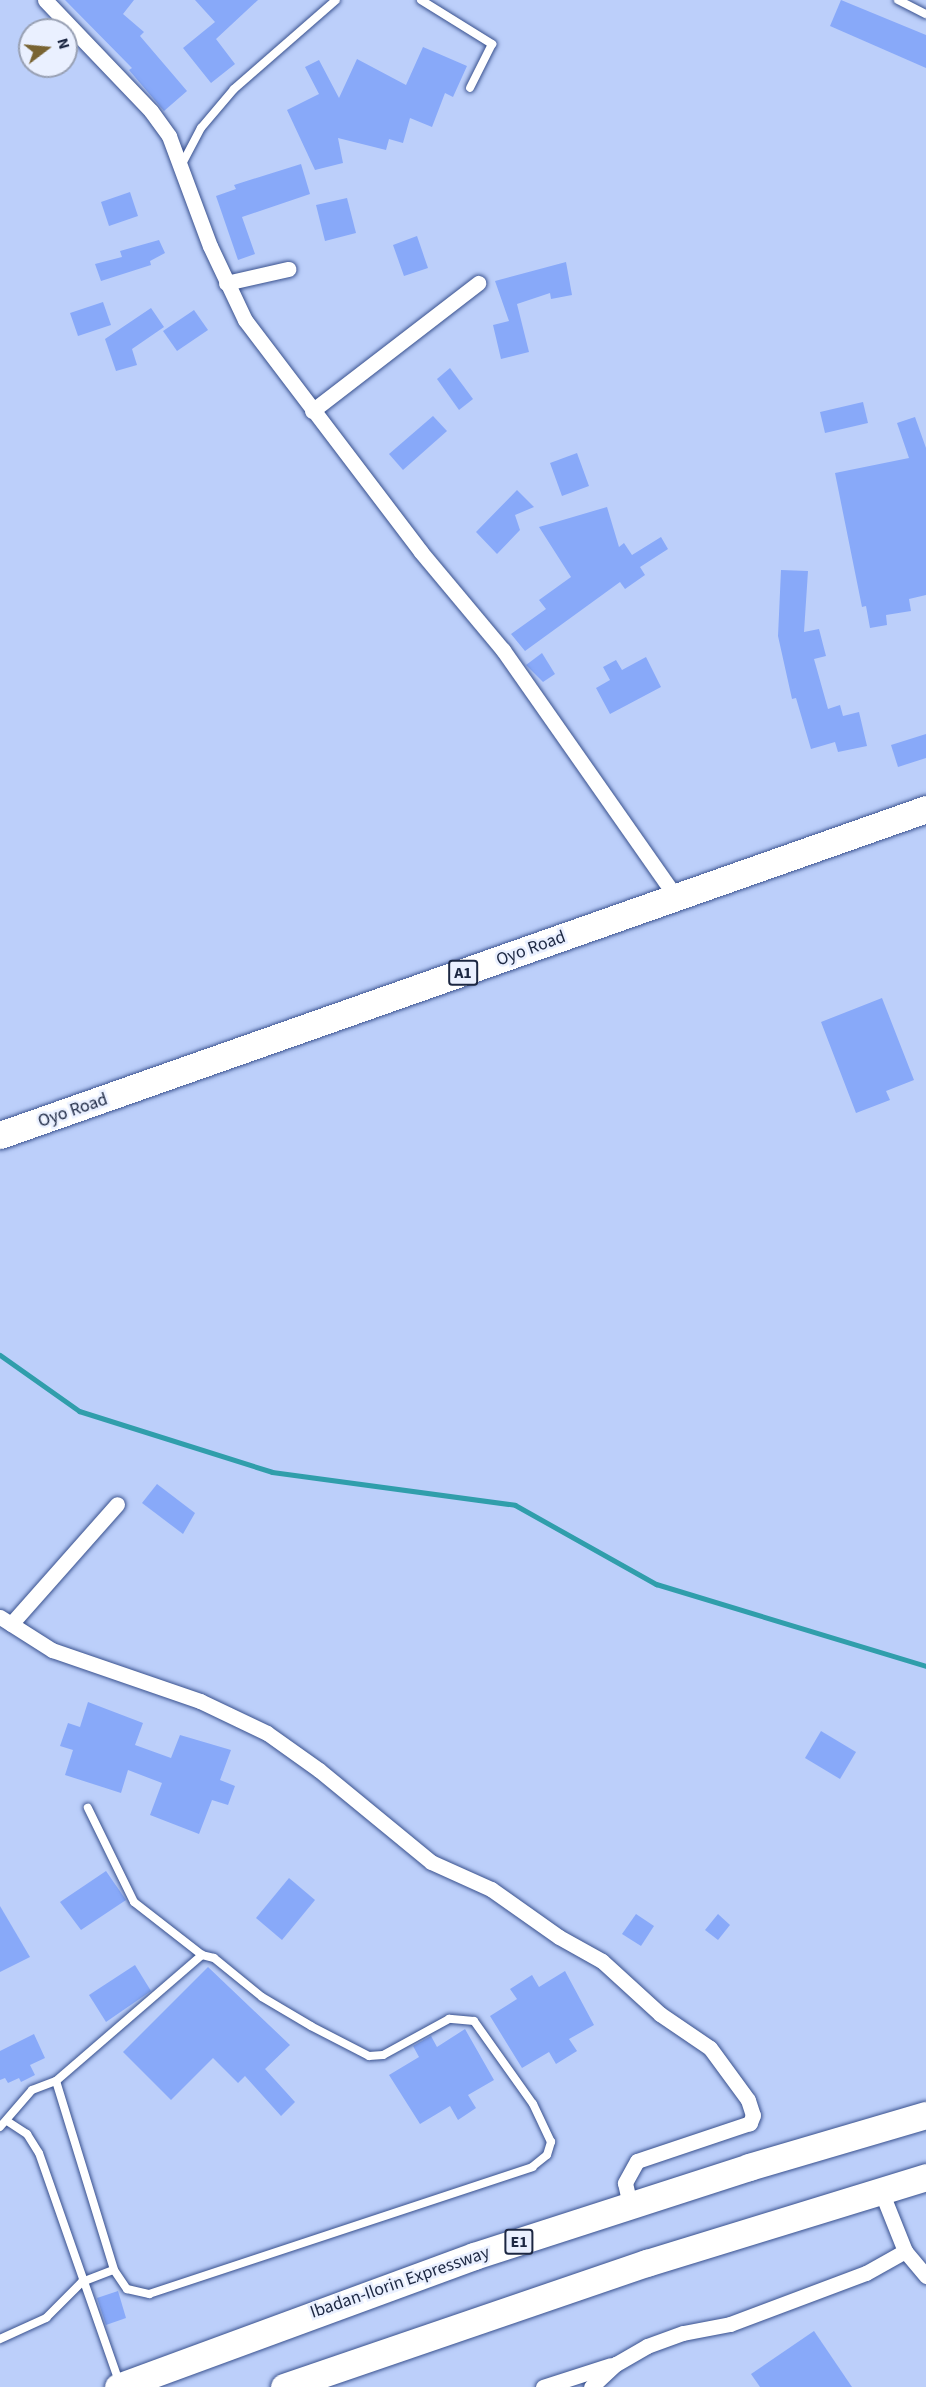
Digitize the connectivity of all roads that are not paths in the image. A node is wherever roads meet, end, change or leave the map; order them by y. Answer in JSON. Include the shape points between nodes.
{"nodes":[{"id":1,"x":45,"y":0,"type":"edge"},
{"id":2,"x":336,"y":0,"type":"edge"},
{"id":3,"x":421,"y":0,"type":"edge"},
{"id":4,"x":898,"y":0,"type":"edge"},
{"id":5,"x":926,"y":14,"type":"edge"},
{"id":6,"x":470,"y":88,"type":"dead end"},
{"id":7,"x":182,"y":164,"type":"junction"},
{"id":8,"x":288,"y":269,"type":"dead end"},
{"id":9,"x":226,"y":283,"type":"junction"},
{"id":10,"x":478,"y":283,"type":"dead end"},
{"id":11,"x":312,"y":411,"type":"junction"},
{"id":12,"x":926,"y":810,"type":"edge"},
{"id":13,"x":676,"y":897,"type":"junction"},
{"id":14,"x":0,"y":1136,"type":"edge"},
{"id":15,"x":117,"y":1504,"type":"dead end"},
{"id":16,"x":5,"y":1621,"type":"edge"},
{"id":17,"x":88,"y":1808,"type":"dead end"},
{"id":18,"x":202,"y":1955,"type":"junction"},
{"id":19,"x":56,"y":2081,"type":"junction"},
{"id":20,"x":926,"y":2115,"type":"edge"},
{"id":21,"x":3,"y":2124,"type":"edge"},
{"id":22,"x":926,"y":2177,"type":"edge"},
{"id":23,"x":881,"y":2191,"type":"junction"},
{"id":24,"x":630,"y":2205,"type":"junction"},
{"id":25,"x":905,"y":2251,"type":"junction"},
{"id":26,"x":114,"y":2270,"type":"junction"},
{"id":27,"x":926,"y":2276,"type":"edge"},
{"id":28,"x":82,"y":2282,"type":"junction"},
{"id":29,"x":0,"y":2339,"type":"edge"},
{"id":30,"x":616,"y":2364,"type":"junction"},
{"id":31,"x":119,"y":2387,"type":"edge"},
{"id":32,"x":284,"y":2387,"type":"edge"},
{"id":33,"x":543,"y":2387,"type":"edge"},
{"id":34,"x":591,"y":2387,"type":"edge"}],
"edges":[{"from":1,"to":7,"type":"street","via":[[151,111]]},
{"from":2,"to":7,"type":"lane","via":[[234,89],[201,128]]},
{"from":3,"to":6,"type":"lane","via":[[492,44]]},
{"from":4,"to":5,"type":"lane"},
{"from":7,"to":9,"type":"street"},
{"from":8,"to":9,"type":"street"},
{"from":9,"to":11,"type":"street","via":[[244,320]]},
{"from":10,"to":11,"type":"street"},
{"from":11,"to":13,"type":"street","via":[[420,552],[503,650]]},
{"from":12,"to":13,"type":"highway","name":"Oyo Road","number":"A1"},
{"from":13,"to":14,"type":"highway","name":"Oyo Road","number":"A1"},
{"from":15,"to":16,"type":"street"},
{"from":16,"to":24,"type":"street","via":[[52,1650],[200,1701],[267,1732],[431,1862],[491,1889],[559,1937],[602,1961],[660,2014],[710,2048],[748,2100],[753,2115],[750,2123],[637,2161],[625,2183]]},
{"from":17,"to":18,"type":"lane","via":[[134,1902]]},
{"from":18,"to":19,"type":"lane"},
{"from":18,"to":26,"type":"lane","via":[[214,1958],[262,1997],[369,2056],[383,2055],[449,2019],[474,2021],[533,2104],[551,2142],[547,2156],[532,2168],[149,2294],[127,2289]]},
{"from":19,"to":21,"type":"lane","via":[[32,2090]]},
{"from":19,"to":26,"type":"lane"},
{"from":20,"to":24,"type":"highway","name":"Ibadan-Ilorin Expressway","number":"E1"},
{"from":21,"to":28,"type":"lane","via":[[27,2134],[39,2153]]},
{"from":22,"to":23,"type":"highway"},
{"from":23,"to":25,"type":"street"},
{"from":23,"to":32,"type":"highway","via":[[658,2259]]},
{"from":24,"to":31,"type":"highway","name":"Ibadan-Ilorin Expressway","number":"E1","via":[[331,2306]]},
{"from":25,"to":27,"type":"street"},
{"from":25,"to":30,"type":"street","via":[[866,2273],[730,2324],[683,2333],[647,2346]]},
{"from":26,"to":28,"type":"lane"},
{"from":28,"to":29,"type":"lane","via":[[46,2319]]},
{"from":28,"to":31,"type":"lane"},
{"from":30,"to":33,"type":"street"},
{"from":30,"to":34,"type":"street"}]}
